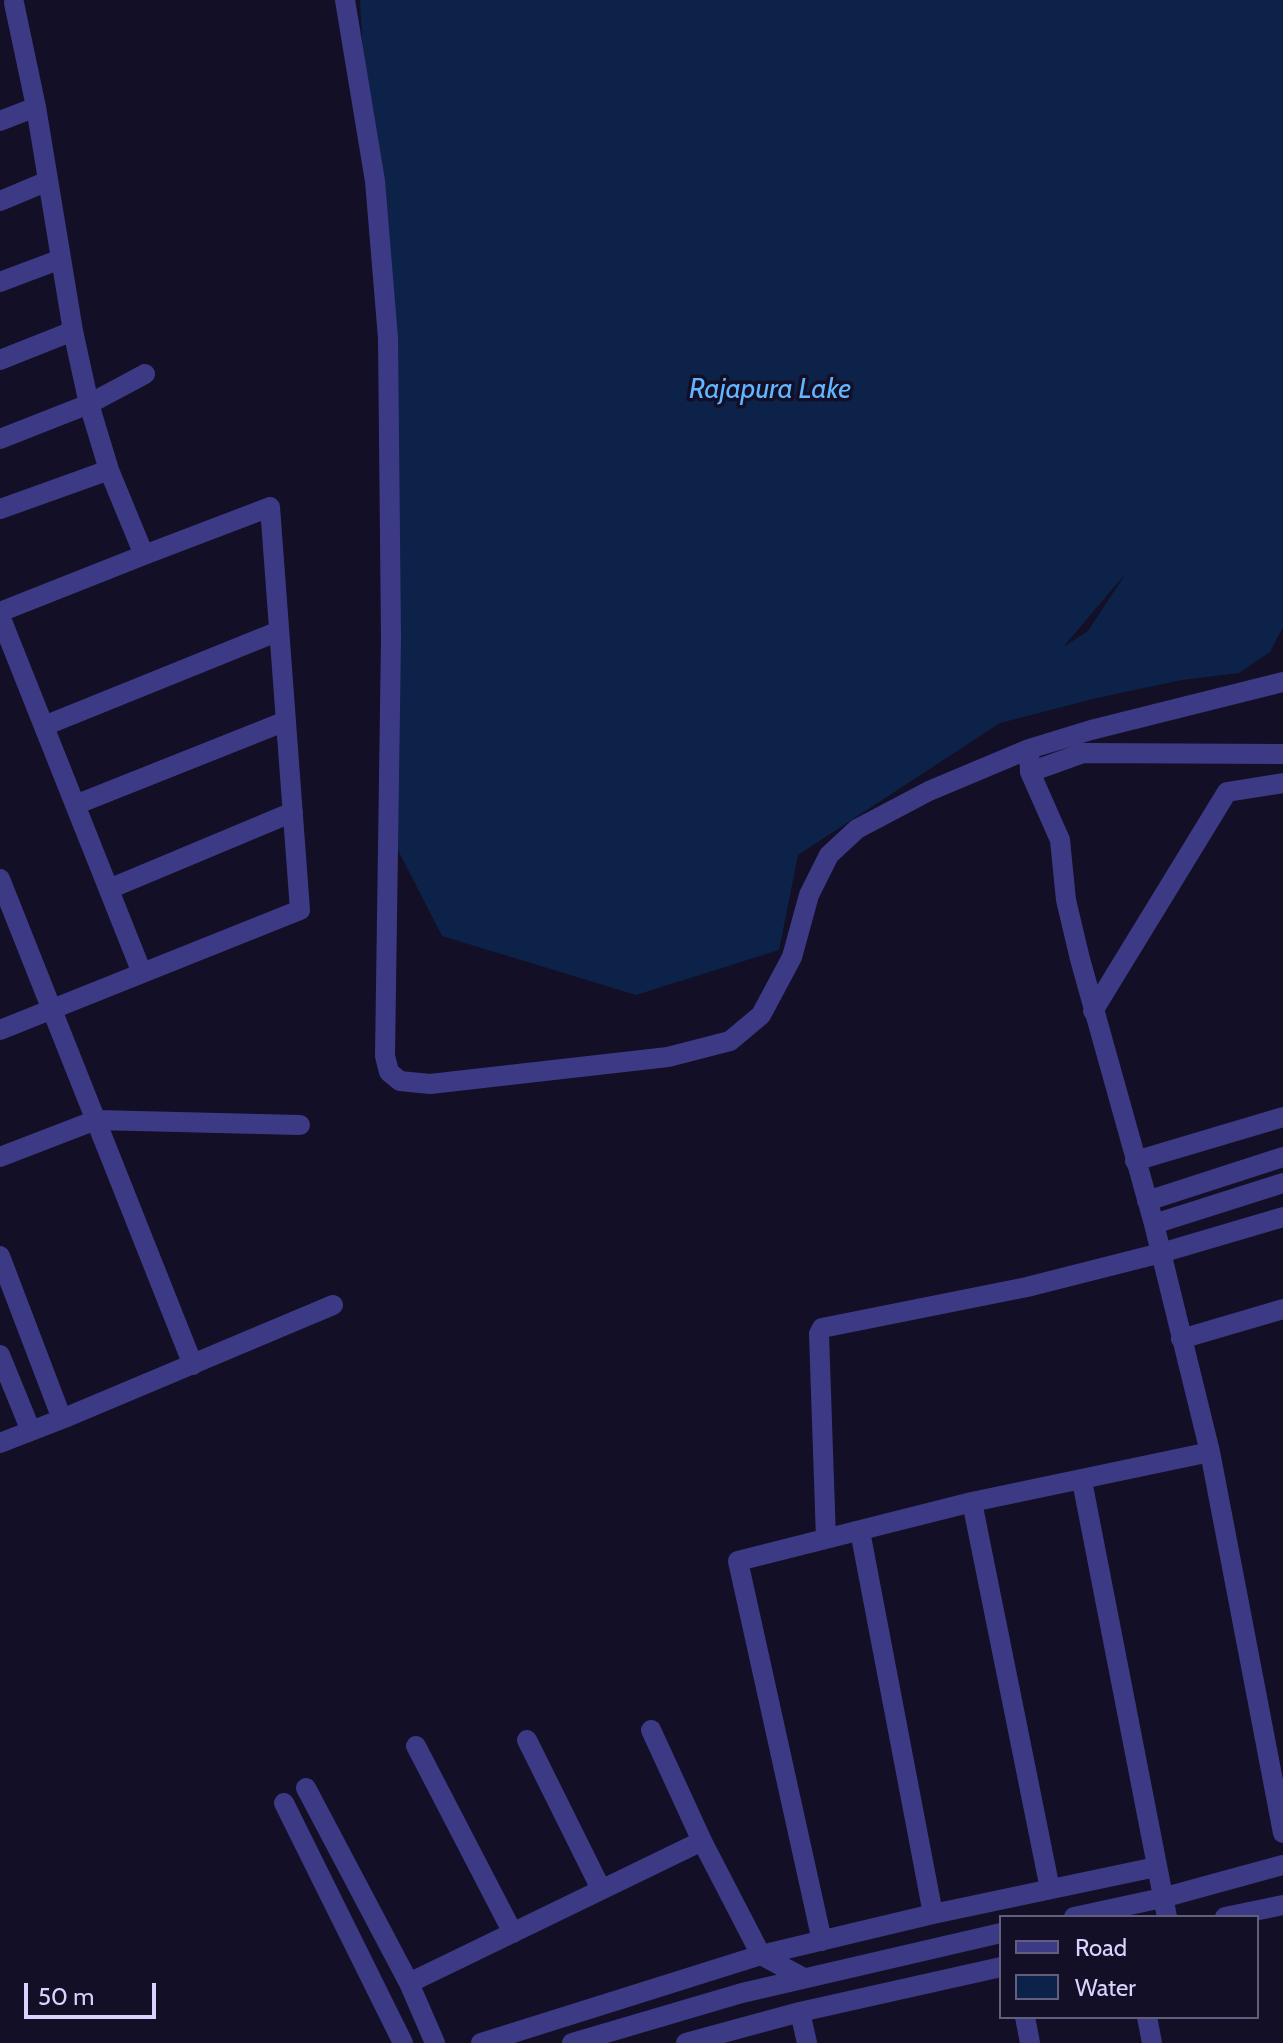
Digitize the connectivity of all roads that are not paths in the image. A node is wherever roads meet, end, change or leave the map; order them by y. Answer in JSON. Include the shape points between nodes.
{"nodes":[{"id":1,"x":345,"y":0,"type":"edge"},
{"id":2,"x":12,"y":4,"type":"edge"},
{"id":3,"x":36,"y":107,"type":"junction"},
{"id":4,"x":0,"y":121,"type":"edge"},
{"id":5,"x":48,"y":181,"type":"junction"},
{"id":6,"x":0,"y":201,"type":"edge"},
{"id":7,"x":61,"y":259,"type":"junction"},
{"id":8,"x":0,"y":282,"type":"edge"},
{"id":9,"x":73,"y":331,"type":"junction"},
{"id":10,"x":0,"y":360,"type":"edge"},
{"id":11,"x":145,"y":374,"type":"dead end"},
{"id":12,"x":89,"y":404,"type":"junction"},
{"id":13,"x":0,"y":439,"type":"edge"},
{"id":14,"x":109,"y":470,"type":"junction"},
{"id":15,"x":0,"y":509,"type":"edge"},
{"id":16,"x":144,"y":555,"type":"junction"},
{"id":17,"x":0,"y":614,"type":"edge"},
{"id":18,"x":279,"y":631,"type":"junction"},
{"id":19,"x":1283,"y":682,"type":"edge"},
{"id":20,"x":286,"y":721,"type":"junction"},
{"id":21,"x":44,"y":726,"type":"junction"},
{"id":22,"x":1029,"y":749,"type":"junction"},
{"id":23,"x":1283,"y":754,"type":"edge"},
{"id":24,"x":1030,"y":772,"type":"junction"},
{"id":25,"x":1283,"y":783,"type":"edge"},
{"id":26,"x":75,"y":805,"type":"junction"},
{"id":27,"x":293,"y":812,"type":"junction"},
{"id":28,"x":0,"y":879,"type":"edge"},
{"id":29,"x":109,"y":889,"type":"junction"},
{"id":30,"x":142,"y":973,"type":"junction"},
{"id":31,"x":52,"y":1009,"type":"junction"},
{"id":32,"x":1093,"y":1011,"type":"junction"},
{"id":33,"x":0,"y":1030,"type":"edge"},
{"id":34,"x":1283,"y":1117,"type":"edge"},
{"id":35,"x":96,"y":1120,"type":"junction"},
{"id":36,"x":300,"y":1125,"type":"dead end"},
{"id":37,"x":0,"y":1157,"type":"edge"},
{"id":38,"x":1283,"y":1157,"type":"edge"},
{"id":39,"x":1135,"y":1161,"type":"junction"},
{"id":40,"x":1283,"y":1183,"type":"edge"},
{"id":41,"x":1147,"y":1201,"type":"junction"},
{"id":42,"x":1283,"y":1217,"type":"edge"},
{"id":43,"x":1154,"y":1224,"type":"junction"},
{"id":44,"x":1161,"y":1253,"type":"junction"},
{"id":45,"x":0,"y":1256,"type":"edge"},
{"id":46,"x":333,"y":1305,"type":"dead end"},
{"id":47,"x":1283,"y":1309,"type":"edge"},
{"id":48,"x":1181,"y":1339,"type":"junction"},
{"id":49,"x":0,"y":1355,"type":"edge"},
{"id":50,"x":193,"y":1365,"type":"junction"},
{"id":51,"x":62,"y":1419,"type":"junction"},
{"id":52,"x":31,"y":1431,"type":"junction"},
{"id":53,"x":2,"y":1435,"type":"edge"},
{"id":54,"x":1210,"y":1452,"type":"junction"},
{"id":55,"x":1082,"y":1481,"type":"junction"},
{"id":56,"x":972,"y":1502,"type":"junction"},
{"id":57,"x":860,"y":1531,"type":"junction"},
{"id":58,"x":826,"y":1539,"type":"junction"},
{"id":59,"x":651,"y":1730,"type":"dead end"},
{"id":60,"x":527,"y":1740,"type":"dead end"},
{"id":61,"x":416,"y":1746,"type":"dead end"},
{"id":62,"x":306,"y":1788,"type":"dead end"},
{"id":63,"x":284,"y":1803,"type":"dead end"},
{"id":64,"x":1283,"y":1833,"type":"edge"},
{"id":65,"x":702,"y":1841,"type":"junction"},
{"id":66,"x":1283,"y":1865,"type":"edge"},
{"id":67,"x":1156,"y":1867,"type":"junction"},
{"id":68,"x":601,"y":1889,"type":"junction"},
{"id":69,"x":1050,"y":1889,"type":"junction"},
{"id":70,"x":1283,"y":1905,"type":"edge"},
{"id":71,"x":1164,"y":1907,"type":"edge"},
{"id":72,"x":933,"y":1914,"type":"junction"},
{"id":73,"x":1092,"y":1915,"type":"edge"},
{"id":74,"x":1235,"y":1915,"type":"edge"},
{"id":75,"x":513,"y":1933,"type":"junction"},
{"id":76,"x":999,"y":1933,"type":"edge"},
{"id":77,"x":822,"y":1941,"type":"junction"},
{"id":78,"x":761,"y":1955,"type":"junction"},
{"id":79,"x":999,"y":1967,"type":"edge"},
{"id":80,"x":802,"y":1977,"type":"junction"},
{"id":81,"x":409,"y":1983,"type":"junction"},
{"id":82,"x":742,"y":1993,"type":"junction"},
{"id":83,"x":800,"y":2012,"type":"junction"},
{"id":84,"x":1025,"y":2019,"type":"edge"},
{"id":85,"x":1147,"y":2019,"type":"edge"},
{"id":86,"x":403,"y":2043,"type":"edge"},
{"id":87,"x":435,"y":2043,"type":"edge"},
{"id":88,"x":481,"y":2043,"type":"edge"},
{"id":89,"x":572,"y":2043,"type":"edge"},
{"id":90,"x":686,"y":2043,"type":"edge"},
{"id":91,"x":807,"y":2043,"type":"edge"},
{"id":92,"x":1030,"y":2043,"type":"edge"},
{"id":93,"x":1152,"y":2043,"type":"edge"}],
"edges":[{"from":1,"to":22,"type":"street","via":[[375,181],[388,338],[389,1072],[400,1081],[430,1084],[668,1057],[730,1041],[761,1015],[792,957],[809,895],[829,855],[857,829],[929,791]]},
{"from":2,"to":3,"type":"street"},
{"from":3,"to":4,"type":"street"},
{"from":3,"to":5,"type":"street"},
{"from":5,"to":6,"type":"street"},
{"from":5,"to":7,"type":"street"},
{"from":7,"to":8,"type":"street"},
{"from":7,"to":9,"type":"street"},
{"from":9,"to":10,"type":"street"},
{"from":9,"to":12,"type":"street"},
{"from":11,"to":12,"type":"street"},
{"from":12,"to":13,"type":"street"},
{"from":12,"to":14,"type":"street"},
{"from":14,"to":15,"type":"street"},
{"from":14,"to":16,"type":"street"},
{"from":16,"to":17,"type":"street"},
{"from":16,"to":18,"type":"street","via":[[270,507]]},
{"from":17,"to":21,"type":"street"},
{"from":18,"to":20,"type":"street"},
{"from":18,"to":21,"type":"street"},
{"from":19,"to":22,"type":"street"},
{"from":20,"to":26,"type":"street"},
{"from":20,"to":27,"type":"street"},
{"from":21,"to":26,"type":"street"},
{"from":22,"to":24,"type":"street"},
{"from":23,"to":24,"type":"street","via":[[1083,753]]},
{"from":24,"to":32,"type":"street","via":[[1060,840],[1066,900]]},
{"from":25,"to":32,"type":"street","via":[[1227,792]]},
{"from":26,"to":29,"type":"street"},
{"from":27,"to":29,"type":"street"},
{"from":27,"to":30,"type":"street","via":[[300,910]]},
{"from":28,"to":31,"type":"street"},
{"from":29,"to":30,"type":"street"},
{"from":30,"to":31,"type":"street"},
{"from":31,"to":33,"type":"street"},
{"from":31,"to":35,"type":"street"},
{"from":32,"to":39,"type":"street"},
{"from":34,"to":39,"type":"street"},
{"from":35,"to":36,"type":"street"},
{"from":35,"to":37,"type":"street"},
{"from":35,"to":50,"type":"street"},
{"from":38,"to":41,"type":"street"},
{"from":39,"to":41,"type":"street"},
{"from":40,"to":43,"type":"street"},
{"from":41,"to":43,"type":"street"},
{"from":42,"to":44,"type":"street"},
{"from":43,"to":44,"type":"street"},
{"from":44,"to":48,"type":"street"},
{"from":44,"to":58,"type":"street","via":[[1027,1287],[822,1328]]},
{"from":45,"to":51,"type":"street"},
{"from":46,"to":50,"type":"street"},
{"from":47,"to":48,"type":"street"},
{"from":48,"to":54,"type":"street"},
{"from":49,"to":52,"type":"street"},
{"from":50,"to":51,"type":"street"},
{"from":51,"to":52,"type":"street"},
{"from":52,"to":53,"type":"street"},
{"from":54,"to":55,"type":"street"},
{"from":54,"to":64,"type":"street"},
{"from":55,"to":56,"type":"street"},
{"from":55,"to":67,"type":"street"},
{"from":56,"to":57,"type":"street"},
{"from":56,"to":69,"type":"street"},
{"from":57,"to":58,"type":"street"},
{"from":57,"to":72,"type":"street"},
{"from":58,"to":77,"type":"street","via":[[738,1561]]},
{"from":59,"to":65,"type":"street"},
{"from":60,"to":68,"type":"street"},
{"from":61,"to":75,"type":"street"},
{"from":62,"to":81,"type":"street"},
{"from":63,"to":86,"type":"street"},
{"from":65,"to":68,"type":"street"},
{"from":65,"to":78,"type":"street"},
{"from":66,"to":71,"type":"street"},
{"from":67,"to":69,"type":"street"},
{"from":67,"to":71,"type":"street"},
{"from":68,"to":75,"type":"street"},
{"from":69,"to":72,"type":"street"},
{"from":70,"to":74,"type":"street"},
{"from":71,"to":73,"type":"street"},
{"from":72,"to":77,"type":"street"},
{"from":75,"to":81,"type":"street"},
{"from":76,"to":80,"type":"street"},
{"from":77,"to":78,"type":"street"},
{"from":78,"to":80,"type":"street"},
{"from":78,"to":82,"type":"street"},
{"from":78,"to":88,"type":"street"},
{"from":79,"to":83,"type":"street"},
{"from":80,"to":82,"type":"street"},
{"from":81,"to":87,"type":"street"},
{"from":82,"to":89,"type":"street"},
{"from":83,"to":90,"type":"street"},
{"from":83,"to":91,"type":"street"},
{"from":84,"to":92,"type":"street"},
{"from":85,"to":93,"type":"street"}]}
